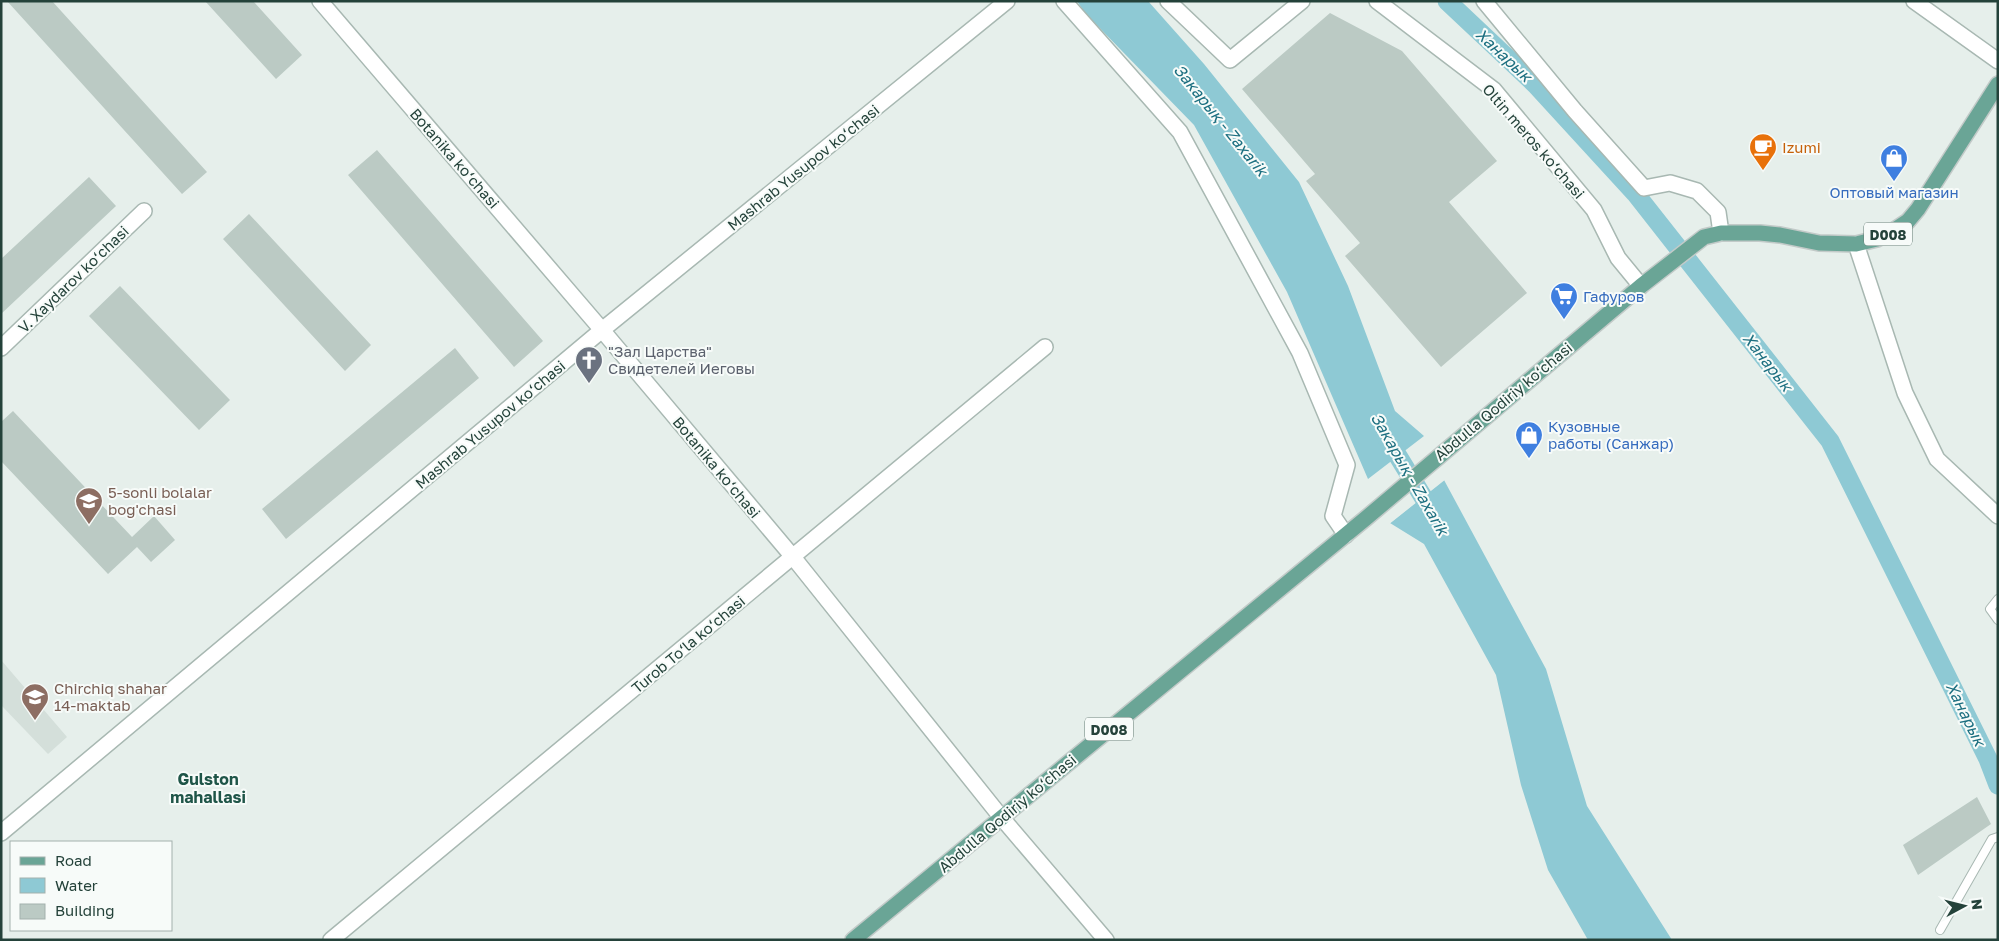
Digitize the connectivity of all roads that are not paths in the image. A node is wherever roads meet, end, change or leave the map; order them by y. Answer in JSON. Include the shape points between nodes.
{"nodes":[{"id":1,"x":320,"y":1,"type":"edge"},
{"id":2,"x":1007,"y":1,"type":"edge"},
{"id":3,"x":1064,"y":1,"type":"edge"},
{"id":4,"x":1168,"y":1,"type":"edge"},
{"id":5,"x":1302,"y":1,"type":"edge"},
{"id":6,"x":1377,"y":1,"type":"edge"},
{"id":7,"x":1484,"y":1,"type":"edge"},
{"id":8,"x":1914,"y":1,"type":"edge"},
{"id":9,"x":1998,"y":61,"type":"edge"},
{"id":10,"x":1998,"y":84,"type":"edge"},
{"id":11,"x":144,"y":211,"type":"dead end"},
{"id":12,"x":1721,"y":233,"type":"junction"},
{"id":13,"x":1856,"y":244,"type":"junction"},
{"id":14,"x":1641,"y":286,"type":"junction"},
{"id":15,"x":602,"y":330,"type":"junction"},
{"id":16,"x":1045,"y":347,"type":"dead end"},
{"id":17,"x":1,"y":348,"type":"edge"},
{"id":18,"x":1998,"y":516,"type":"edge"},
{"id":19,"x":1346,"y":535,"type":"junction"},
{"id":20,"x":793,"y":557,"type":"junction"},
{"id":21,"x":1998,"y":600,"type":"edge"},
{"id":22,"x":1998,"y":620,"type":"edge"},
{"id":23,"x":1001,"y":817,"type":"junction"},
{"id":24,"x":1,"y":833,"type":"edge"},
{"id":25,"x":1995,"y":838,"type":"edge"},
{"id":26,"x":1940,"y":930,"type":"dead end"},
{"id":27,"x":331,"y":940,"type":"edge"},
{"id":28,"x":853,"y":940,"type":"edge"},
{"id":29,"x":1106,"y":940,"type":"edge"}],
"edges":[{"from":1,"to":15,"type":"street","name":"Botanika ko‘chasi"},
{"from":2,"to":15,"type":"street","name":"Mashrab Yusupov ko‘chasi"},
{"from":3,"to":19,"type":"street","via":[[1180,132],[1300,353],[1346,465],[1333,516]]},
{"from":4,"to":5,"type":"street","via":[[1230,60]]},
{"from":6,"to":14,"type":"street","name":"Oltin meros ko‘chasi","via":[[1494,90],[1594,210],[1618,258]]},
{"from":7,"to":12,"type":"street","via":[[1575,112],[1644,188],[1670,183],[1697,191],[1718,212]]},
{"from":8,"to":9,"type":"street"},
{"from":10,"to":13,"type":"main road","name":"Abdulla Qodiriy ko‘chasi","number":"D008","via":[[1908,221],[1877,239]]},
{"from":11,"to":17,"type":"street","name":"V. Xaydarov ko‘chasi"},
{"from":12,"to":13,"type":"main road","name":"Abdulla Qodiriy ko‘chasi","number":"D008","via":[[1780,234],[1819,243]]},
{"from":12,"to":14,"type":"main road","name":"Abdulla Qodiriy ko‘chasi","number":"D008","via":[[1704,237]]},
{"from":13,"to":18,"type":"street","via":[[1905,392],[1937,459]]},
{"from":14,"to":19,"type":"main road","name":"Abdulla Qodiriy ko‘chasi","number":"D008"},
{"from":15,"to":20,"type":"street","name":"Botanika ko‘chasi"},
{"from":15,"to":24,"type":"street","name":"Mashrab Yusupov ko‘chasi"},
{"from":16,"to":20,"type":"street","name":"Turob To‘la ko‘chasi"},
{"from":19,"to":23,"type":"main road","name":"Abdulla Qodiriy ko‘chasi","number":"D008"},
{"from":20,"to":23,"type":"street","name":"Botanika ko‘chasi"},
{"from":20,"to":27,"type":"street","name":"Turob To‘la ko‘chasi"},
{"from":21,"to":22,"type":"lane","via":[[1990,610]]},
{"from":23,"to":28,"type":"main road","name":"Abdulla Qodiriy ko‘chasi","number":"D008"},
{"from":23,"to":29,"type":"street","name":"Botanika ko‘chasi"},
{"from":25,"to":26,"type":"lane"}]}
